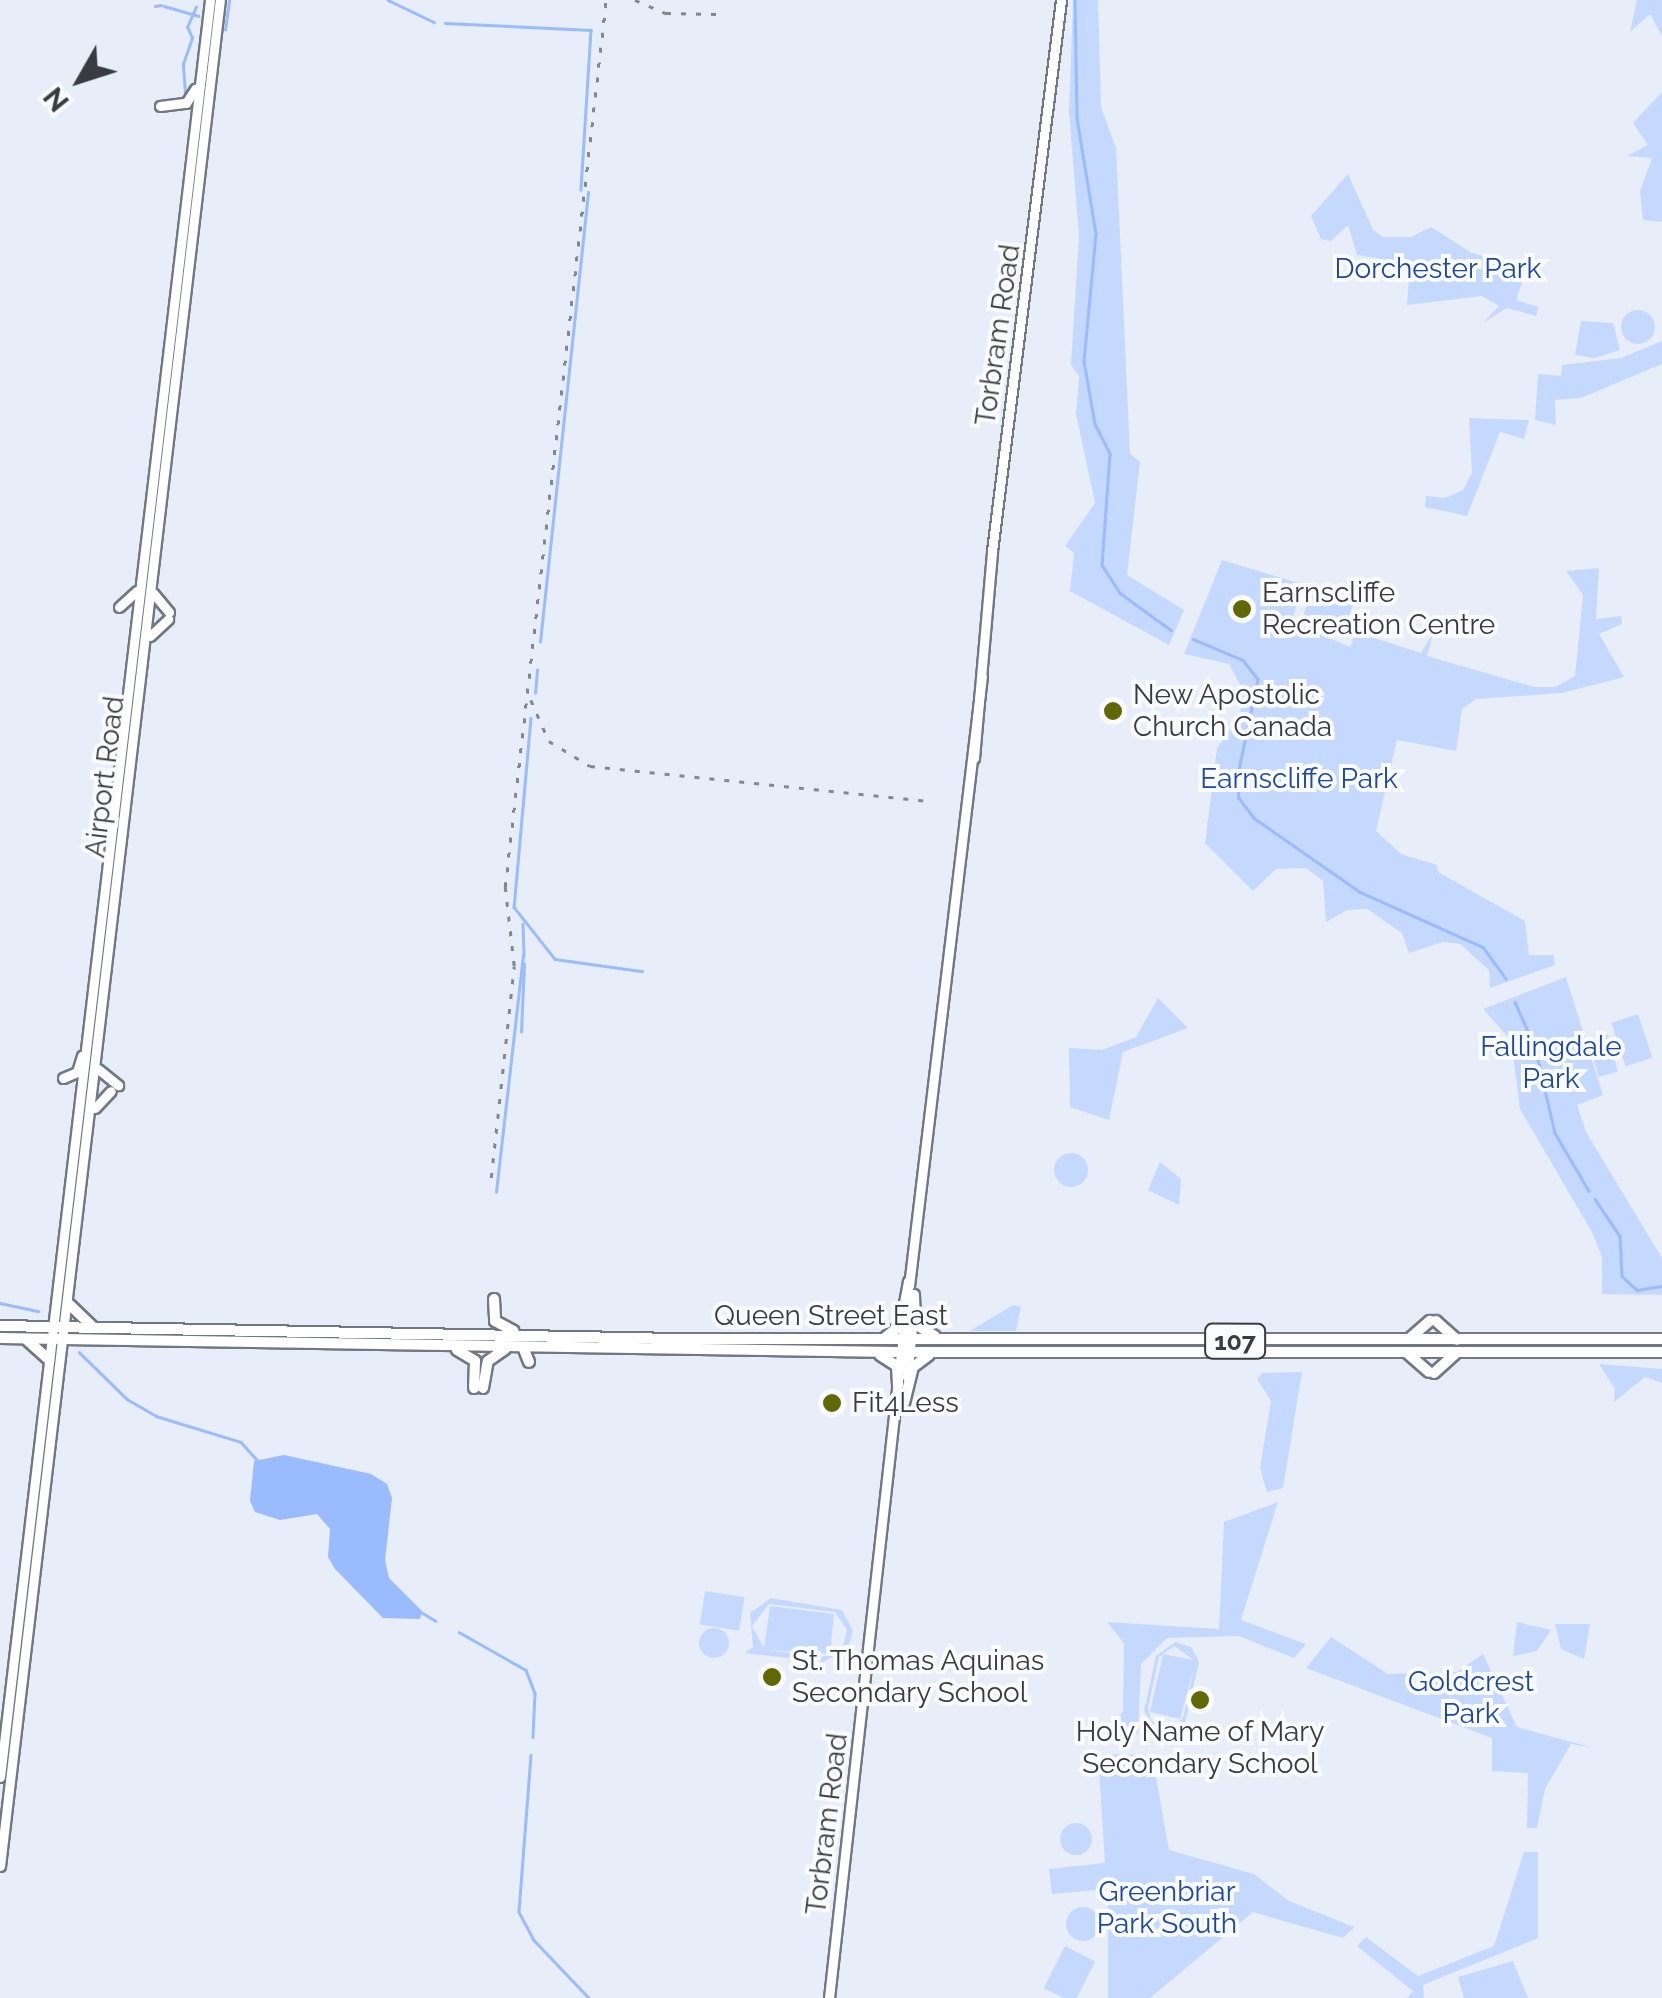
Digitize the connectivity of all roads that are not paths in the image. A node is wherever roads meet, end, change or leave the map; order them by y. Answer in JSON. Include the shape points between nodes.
{"nodes":[{"id":1,"x":210,"y":0,"type":"edge"},
{"id":2,"x":220,"y":0,"type":"edge"},
{"id":3,"x":1061,"y":0,"type":"edge"},
{"id":4,"x":200,"y":72,"type":"junction"},
{"id":5,"x":160,"y":106,"type":"dead end"},
{"id":6,"x":142,"y":575,"type":"junction"},
{"id":7,"x":153,"y":581,"type":"junction"},
{"id":8,"x":119,"y":607,"type":"dead end"},
{"id":9,"x":145,"y":647,"type":"junction"},
{"id":10,"x":92,"y":1054,"type":"junction"},
{"id":11,"x":64,"y":1078,"type":"dead end"},
{"id":12,"x":90,"y":1120,"type":"junction"},
{"id":13,"x":914,"y":1260,"type":"junction"},
{"id":14,"x":909,"y":1282,"type":"junction"},
{"id":15,"x":914,"y":1296,"type":"junction"},
{"id":16,"x":494,"y":1299,"type":"dead end"},
{"id":17,"x":69,"y":1304,"type":"junction"},
{"id":18,"x":0,"y":1326,"type":"edge"},
{"id":19,"x":93,"y":1328,"type":"junction"},
{"id":20,"x":53,"y":1333,"type":"junction"},
{"id":21,"x":66,"y":1334,"type":"junction"},
{"id":22,"x":0,"y":1338,"type":"edge"},
{"id":23,"x":26,"y":1339,"type":"junction"},
{"id":24,"x":865,"y":1339,"type":"junction"},
{"id":25,"x":907,"y":1339,"type":"junction"},
{"id":26,"x":1662,"y":1339,"type":"edge"},
{"id":27,"x":970,"y":1340,"type":"junction"},
{"id":28,"x":544,"y":1342,"type":"junction"},
{"id":29,"x":437,"y":1346,"type":"junction"},
{"id":30,"x":1406,"y":1346,"type":"junction"},
{"id":31,"x":1460,"y":1346,"type":"junction"},
{"id":32,"x":523,"y":1347,"type":"junction"},
{"id":33,"x":856,"y":1352,"type":"junction"},
{"id":34,"x":906,"y":1352,"type":"junction"},
{"id":35,"x":948,"y":1352,"type":"junction"},
{"id":36,"x":1662,"y":1352,"type":"edge"},
{"id":37,"x":50,"y":1360,"type":"junction"},
{"id":38,"x":898,"y":1386,"type":"junction"},
{"id":39,"x":904,"y":1403,"type":"junction"},
{"id":40,"x":898,"y":1417,"type":"junction"},
{"id":41,"x":23,"y":1556,"type":"junction"},
{"id":42,"x":38,"y":1559,"type":"junction"},
{"id":43,"x":0,"y":1777,"type":"edge"},
{"id":44,"x":0,"y":1866,"type":"edge"},
{"id":45,"x":829,"y":1998,"type":"edge"}],
"edges":[{"from":1,"to":4,"type":"main road","name":"Airport Road"},
{"from":2,"to":7,"type":"main road","name":"Airport Road"},
{"from":3,"to":13,"type":"main road","name":"Torbram Road"},
{"from":4,"to":5,"type":"main road","via":[[188,102]]},
{"from":4,"to":6,"type":"main road","name":"Airport Road"},
{"from":6,"to":8,"type":"main road","via":[[134,599]]},
{"from":6,"to":10,"type":"main road","name":"Airport Road"},
{"from":7,"to":9,"type":"main road","name":"Airport Road"},
{"from":7,"to":9,"type":"main road","via":[[154,600],[169,616],[152,628]]},
{"from":9,"to":10,"type":"main road","name":"Airport Road"},
{"from":10,"to":11,"type":"main road"},
{"from":10,"to":12,"type":"main road","name":"Airport Road"},
{"from":10,"to":12,"type":"main road","via":[[114,1088],[99,1098]]},
{"from":10,"to":20,"type":"main road","name":"Airport Road"},
{"from":12,"to":17,"type":"main road","name":"Airport Road"},
{"from":13,"to":14,"type":"main road","name":"Torbram Road"},
{"from":13,"to":15,"type":"main road","name":"Torbram Road"},
{"from":14,"to":24,"type":"main road","via":[[899,1328]]},
{"from":14,"to":25,"type":"main road","name":"Torbram Road"},
{"from":15,"to":25,"type":"main road","name":"Torbram Road"},
{"from":15,"to":27,"type":"main road","via":[[922,1332]]},
{"from":16,"to":28,"type":"main road","via":[[500,1327]]},
{"from":17,"to":19,"type":"main road"},
{"from":17,"to":21,"type":"main road","name":"Airport Road"},
{"from":18,"to":20,"type":"main road","name":"Queen Street East","number":"107"},
{"from":19,"to":21,"type":"main road","name":"Queen Street East","number":"107"},
{"from":19,"to":28,"type":"main road","name":"Queen Street East","number":"107"},
{"from":20,"to":21,"type":"main road","name":"Queen Street East","number":"107"},
{"from":20,"to":23,"type":"main road","name":"Queen Street East","number":"107"},
{"from":20,"to":37,"type":"main road","name":"Airport Road"},
{"from":21,"to":29,"type":"main road","name":"Queen Street East","number":"107"},
{"from":21,"to":42,"type":"main road","name":"Airport Road"},
{"from":22,"to":23,"type":"main road","name":"Queen Street East","number":"107"},
{"from":23,"to":37,"type":"main road"},
{"from":24,"to":25,"type":"main road","name":"Queen Street East","number":"107"},
{"from":24,"to":28,"type":"main road","name":"Queen Street East","number":"107"},
{"from":25,"to":27,"type":"main road","name":"Queen Street East","number":"107"},
{"from":25,"to":34,"type":"main road","name":"Torbram Road"},
{"from":26,"to":31,"type":"main road","name":"Queen Street East","number":"107"},
{"from":27,"to":30,"type":"main road","name":"Queen Street East","number":"107"},
{"from":28,"to":32,"type":"main road","name":"Queen Street East","number":"107"},
{"from":28,"to":33,"type":"main road","name":"Queen Street East","number":"107"},
{"from":29,"to":32,"type":"main road","name":"Queen Street East","number":"107"},
{"from":29,"to":32,"type":"main road","via":[[469,1353],[478,1388],[492,1357]]},
{"from":30,"to":31,"type":"main road","name":"Queen Street East","number":"107"},
{"from":30,"to":31,"type":"main road","via":[[1433,1321]]},
{"from":30,"to":31,"type":"main road","via":[[1431,1372]]},
{"from":30,"to":35,"type":"main road","name":"Queen Street East","number":"107"},
{"from":31,"to":36,"type":"main road","name":"Queen Street East","number":"107"},
{"from":33,"to":34,"type":"main road","name":"Queen Street East","number":"107"},
{"from":33,"to":38,"type":"main road","via":[[892,1359]]},
{"from":34,"to":35,"type":"main road","name":"Queen Street East","number":"107"},
{"from":34,"to":38,"type":"main road","name":"Torbram Road"},
{"from":34,"to":39,"type":"main road","name":"Torbram Road"},
{"from":35,"to":39,"type":"main road","via":[[928,1355],[913,1367]]},
{"from":37,"to":41,"type":"main road","name":"Airport Road"},
{"from":38,"to":40,"type":"main road","name":"Torbram Road"},
{"from":39,"to":40,"type":"main road","name":"Torbram Road"},
{"from":40,"to":45,"type":"main road","name":"Torbram Road"},
{"from":41,"to":42,"type":"main road"},
{"from":41,"to":43,"type":"main road","name":"Airport Road"},
{"from":42,"to":44,"type":"main road","name":"Airport Road"}]}
